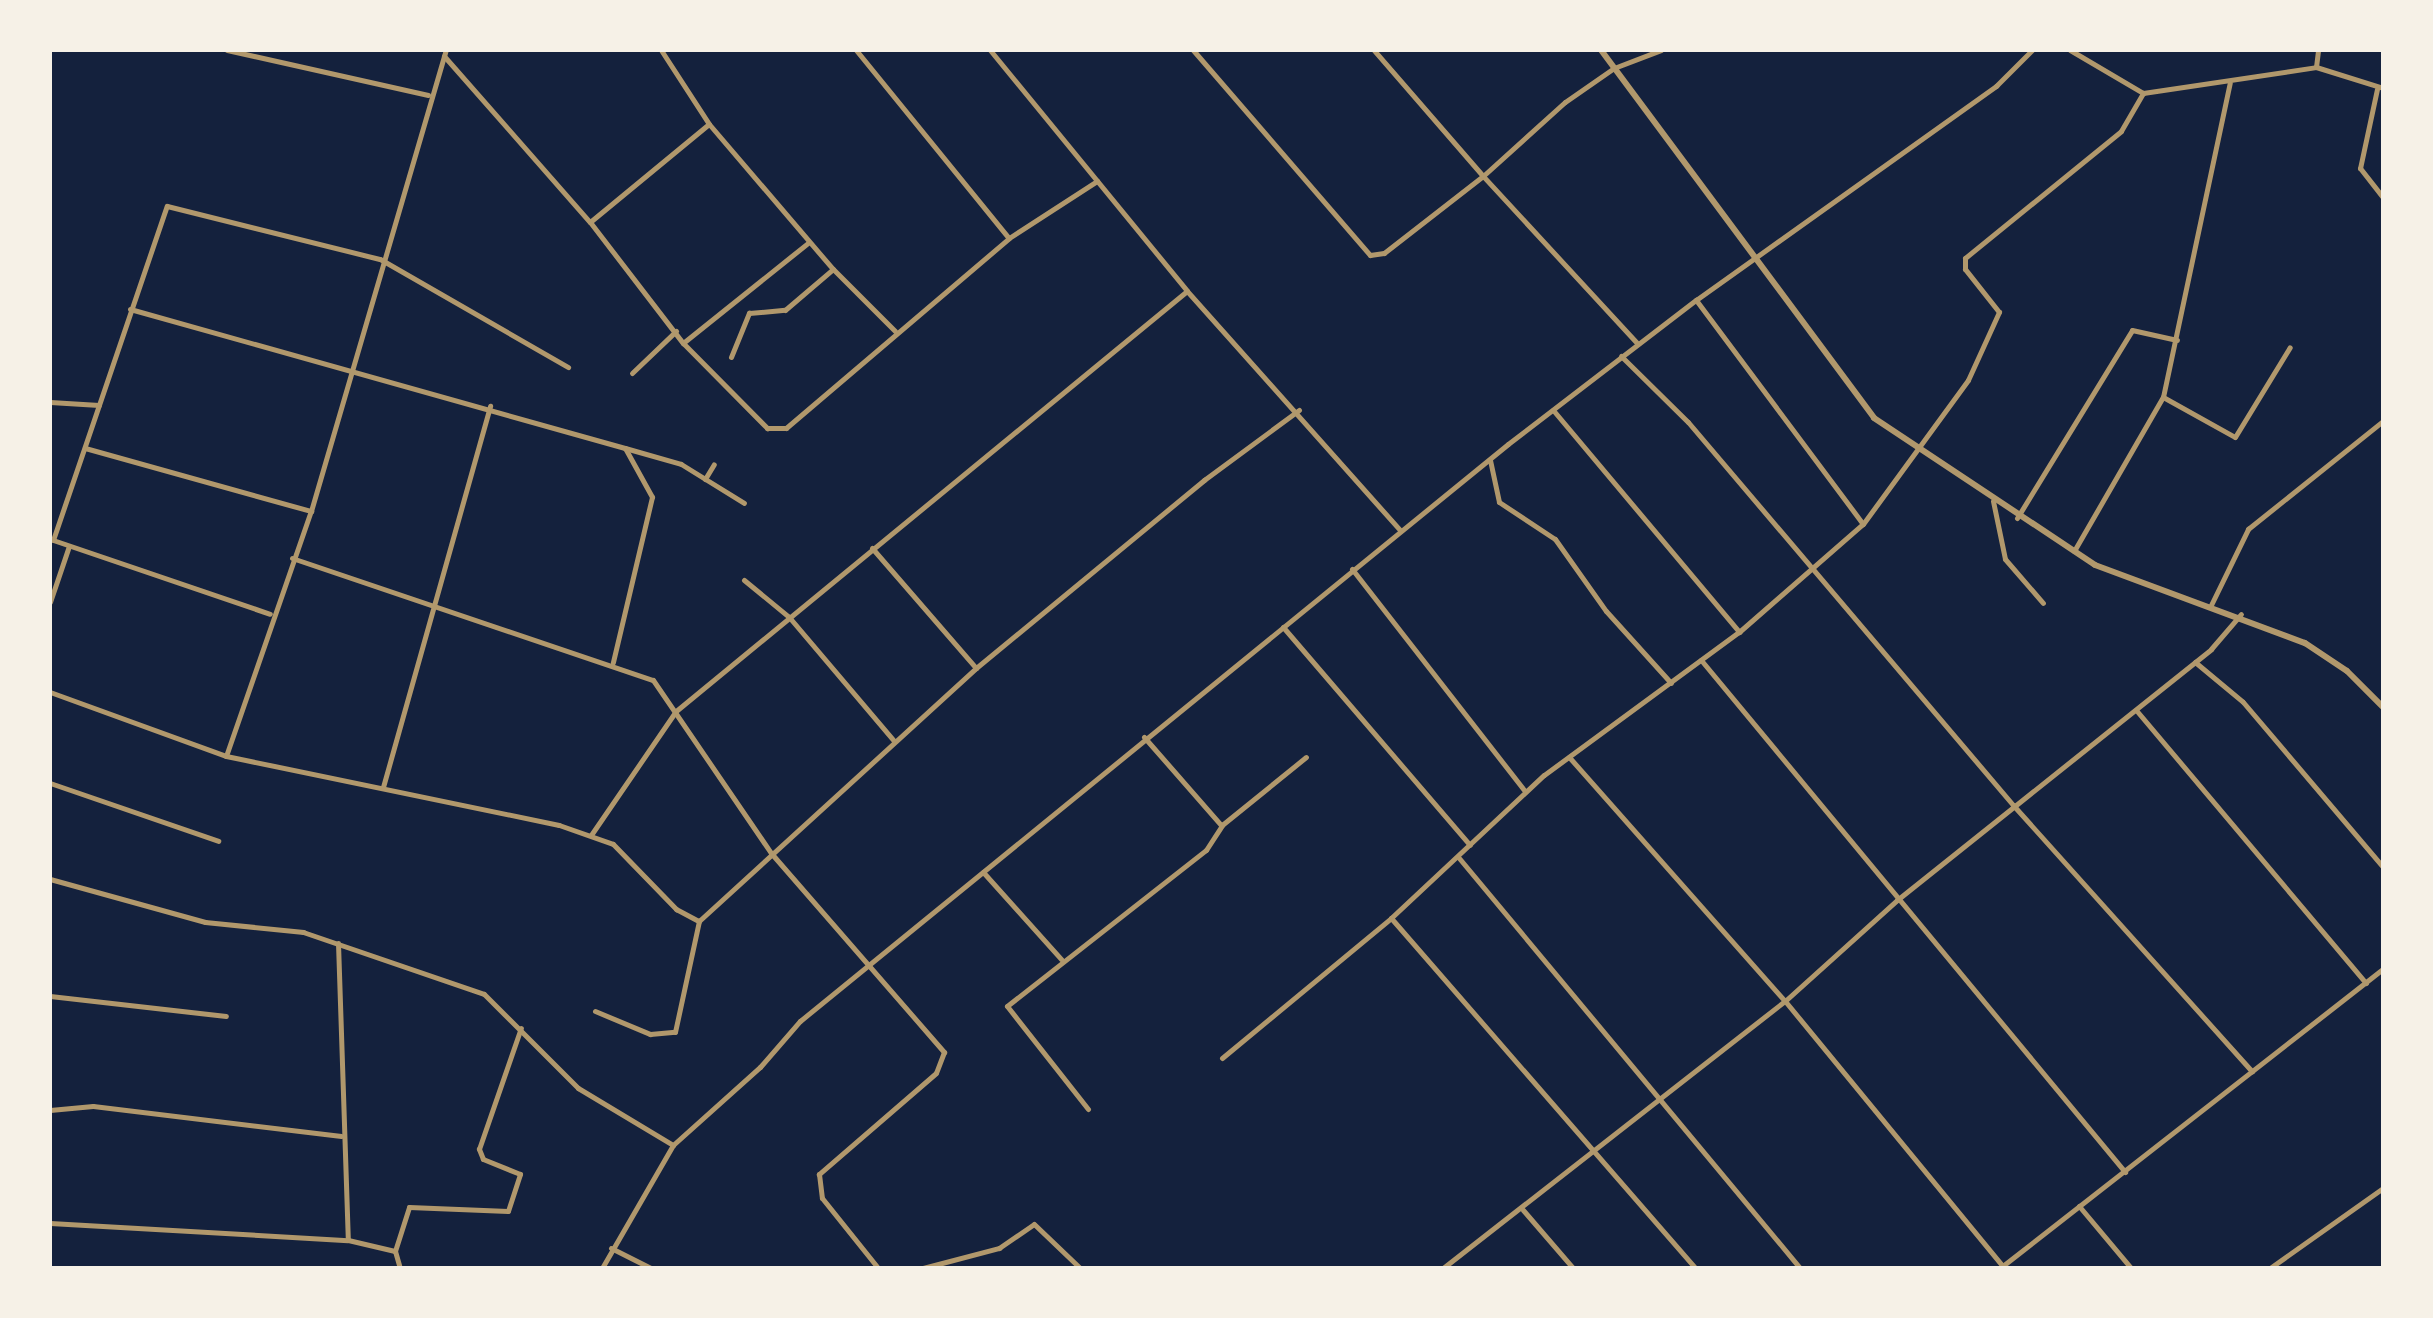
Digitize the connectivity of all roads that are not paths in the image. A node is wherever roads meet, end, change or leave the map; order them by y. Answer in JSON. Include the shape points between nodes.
{"nodes":[{"id":1,"x":226,"y":50,"type":"edge"},
{"id":2,"x":661,"y":50,"type":"edge"},
{"id":3,"x":856,"y":50,"type":"edge"},
{"id":4,"x":990,"y":50,"type":"edge"},
{"id":5,"x":1194,"y":50,"type":"edge"},
{"id":6,"x":1374,"y":50,"type":"edge"},
{"id":7,"x":1600,"y":50,"type":"edge"},
{"id":8,"x":1661,"y":50,"type":"edge"},
{"id":9,"x":2032,"y":50,"type":"edge"},
{"id":10,"x":2070,"y":50,"type":"edge"},
{"id":11,"x":2318,"y":50,"type":"edge"},
{"id":12,"x":445,"y":53,"type":"edge"},
{"id":13,"x":2316,"y":67,"type":"junction"},
{"id":14,"x":1614,"y":68,"type":"junction"},
{"id":15,"x":2230,"y":82,"type":"junction"},
{"id":16,"x":2380,"y":88,"type":"edge"},
{"id":17,"x":2142,"y":93,"type":"junction"},
{"id":18,"x":428,"y":95,"type":"junction"},
{"id":19,"x":709,"y":124,"type":"junction"},
{"id":20,"x":1483,"y":176,"type":"junction"},
{"id":21,"x":1097,"y":181,"type":"junction"},
{"id":22,"x":2383,"y":197,"type":"edge"},
{"id":23,"x":590,"y":222,"type":"junction"},
{"id":24,"x":1008,"y":238,"type":"junction"},
{"id":25,"x":809,"y":242,"type":"junction"},
{"id":26,"x":1756,"y":257,"type":"junction"},
{"id":27,"x":380,"y":259,"type":"junction"},
{"id":28,"x":833,"y":270,"type":"junction"},
{"id":29,"x":1187,"y":291,"type":"junction"},
{"id":30,"x":1696,"y":300,"type":"junction"},
{"id":31,"x":130,"y":309,"type":"junction"},
{"id":32,"x":676,"y":330,"type":"junction"},
{"id":33,"x":896,"y":331,"type":"junction"},
{"id":34,"x":2178,"y":340,"type":"junction"},
{"id":35,"x":683,"y":343,"type":"junction"},
{"id":36,"x":1638,"y":343,"type":"junction"},
{"id":37,"x":2290,"y":347,"type":"dead end"},
{"id":38,"x":1622,"y":356,"type":"junction"},
{"id":39,"x":731,"y":357,"type":"dead end"},
{"id":40,"x":350,"y":367,"type":"junction"},
{"id":41,"x":568,"y":367,"type":"dead end"},
{"id":42,"x":632,"y":373,"type":"dead end"},
{"id":43,"x":2163,"y":397,"type":"junction"},
{"id":44,"x":50,"y":402,"type":"edge"},
{"id":45,"x":99,"y":405,"type":"junction"},
{"id":46,"x":490,"y":406,"type":"junction"},
{"id":47,"x":1299,"y":410,"type":"junction"},
{"id":48,"x":1552,"y":410,"type":"junction"},
{"id":49,"x":2383,"y":421,"type":"edge"},
{"id":50,"x":85,"y":448,"type":"junction"},
{"id":51,"x":624,"y":448,"type":"junction"},
{"id":52,"x":1920,"y":454,"type":"junction"},
{"id":53,"x":1490,"y":459,"type":"junction"},
{"id":54,"x":714,"y":464,"type":"dead end"},
{"id":55,"x":706,"y":479,"type":"junction"},
{"id":56,"x":1993,"y":501,"type":"junction"},
{"id":57,"x":744,"y":502,"type":"dead end"},
{"id":58,"x":310,"y":511,"type":"junction"},
{"id":59,"x":2017,"y":518,"type":"junction"},
{"id":60,"x":1863,"y":524,"type":"junction"},
{"id":61,"x":1400,"y":530,"type":"junction"},
{"id":62,"x":51,"y":540,"type":"edge"},
{"id":63,"x":68,"y":546,"type":"junction"},
{"id":64,"x":872,"y":548,"type":"junction"},
{"id":65,"x":2074,"y":551,"type":"junction"},
{"id":66,"x":292,"y":558,"type":"junction"},
{"id":67,"x":1352,"y":569,"type":"junction"},
{"id":68,"x":1811,"y":569,"type":"junction"},
{"id":69,"x":744,"y":580,"type":"dead end"},
{"id":70,"x":50,"y":602,"type":"edge"},
{"id":71,"x":2044,"y":603,"type":"dead end"},
{"id":72,"x":437,"y":605,"type":"junction"},
{"id":73,"x":2211,"y":605,"type":"junction"},
{"id":74,"x":271,"y":614,"type":"junction"},
{"id":75,"x":2241,"y":614,"type":"junction"},
{"id":76,"x":789,"y":617,"type":"junction"},
{"id":77,"x":1282,"y":626,"type":"junction"},
{"id":78,"x":1739,"y":632,"type":"junction"},
{"id":79,"x":1701,"y":660,"type":"junction"},
{"id":80,"x":613,"y":662,"type":"junction"},
{"id":81,"x":2195,"y":662,"type":"junction"},
{"id":82,"x":976,"y":668,"type":"junction"},
{"id":83,"x":1672,"y":683,"type":"junction"},
{"id":84,"x":50,"y":692,"type":"edge"},
{"id":85,"x":2383,"y":707,"type":"edge"},
{"id":86,"x":2136,"y":710,"type":"junction"},
{"id":87,"x":676,"y":711,"type":"junction"},
{"id":88,"x":1144,"y":737,"type":"junction"},
{"id":89,"x":895,"y":742,"type":"junction"},
{"id":90,"x":226,"y":756,"type":"junction"},
{"id":91,"x":1306,"y":758,"type":"dead end"},
{"id":92,"x":1569,"y":758,"type":"junction"},
{"id":93,"x":50,"y":783,"type":"edge"},
{"id":94,"x":383,"y":787,"type":"junction"},
{"id":95,"x":1525,"y":791,"type":"junction"},
{"id":96,"x":2013,"y":805,"type":"junction"},
{"id":97,"x":1222,"y":825,"type":"junction"},
{"id":98,"x":590,"y":836,"type":"junction"},
{"id":99,"x":218,"y":841,"type":"dead end"},
{"id":100,"x":1470,"y":844,"type":"junction"},
{"id":101,"x":771,"y":853,"type":"junction"},
{"id":102,"x":1459,"y":858,"type":"junction"},
{"id":103,"x":2383,"y":867,"type":"edge"},
{"id":104,"x":983,"y":872,"type":"junction"},
{"id":105,"x":50,"y":879,"type":"edge"},
{"id":106,"x":1896,"y":900,"type":"junction"},
{"id":107,"x":1392,"y":918,"type":"junction"},
{"id":108,"x":698,"y":921,"type":"junction"},
{"id":109,"x":338,"y":944,"type":"junction"},
{"id":110,"x":1062,"y":960,"type":"junction"},
{"id":111,"x":874,"y":964,"type":"junction"},
{"id":112,"x":2383,"y":969,"type":"edge"},
{"id":113,"x":2366,"y":984,"type":"junction"},
{"id":114,"x":50,"y":996,"type":"edge"},
{"id":115,"x":1784,"y":1001,"type":"junction"},
{"id":116,"x":596,"y":1011,"type":"dead end"},
{"id":117,"x":226,"y":1016,"type":"dead end"},
{"id":118,"x":521,"y":1028,"type":"junction"},
{"id":119,"x":1222,"y":1058,"type":"dead end"},
{"id":120,"x":2252,"y":1071,"type":"junction"},
{"id":121,"x":1662,"y":1098,"type":"junction"},
{"id":122,"x":1088,"y":1109,"type":"dead end"},
{"id":123,"x":50,"y":1110,"type":"edge"},
{"id":124,"x":342,"y":1136,"type":"junction"},
{"id":125,"x":673,"y":1145,"type":"junction"},
{"id":126,"x":1597,"y":1152,"type":"junction"},
{"id":127,"x":2124,"y":1172,"type":"junction"},
{"id":128,"x":2383,"y":1188,"type":"edge"},
{"id":129,"x":2079,"y":1206,"type":"junction"},
{"id":130,"x":1523,"y":1210,"type":"junction"},
{"id":131,"x":50,"y":1222,"type":"edge"},
{"id":132,"x":348,"y":1240,"type":"junction"},
{"id":133,"x":611,"y":1248,"type":"junction"},
{"id":134,"x":395,"y":1250,"type":"junction"},
{"id":135,"x":2002,"y":1267,"type":"edge"},
{"id":136,"x":400,"y":1268,"type":"edge"},
{"id":137,"x":602,"y":1268,"type":"edge"},
{"id":138,"x":651,"y":1268,"type":"edge"},
{"id":139,"x":878,"y":1268,"type":"edge"},
{"id":140,"x":922,"y":1268,"type":"edge"},
{"id":141,"x":1080,"y":1268,"type":"edge"},
{"id":142,"x":1443,"y":1268,"type":"edge"},
{"id":143,"x":1574,"y":1268,"type":"edge"},
{"id":144,"x":1694,"y":1268,"type":"edge"},
{"id":145,"x":1800,"y":1268,"type":"edge"},
{"id":146,"x":2130,"y":1268,"type":"edge"},
{"id":147,"x":2270,"y":1268,"type":"edge"}],
"edges":[{"from":1,"to":18,"type":"street"},
{"from":2,"to":19,"type":"street"},
{"from":3,"to":24,"type":"street"},
{"from":4,"to":21,"type":"street"},
{"from":5,"to":20,"type":"street","via":[[1370,255],[1384,253]]},
{"from":6,"to":20,"type":"street"},
{"from":7,"to":14,"type":"street"},
{"from":8,"to":14,"type":"street"},
{"from":9,"to":26,"type":"street","via":[[1996,86]]},
{"from":10,"to":17,"type":"street"},
{"from":11,"to":13,"type":"street"},
{"from":12,"to":18,"type":"street"},
{"from":12,"to":23,"type":"street"},
{"from":13,"to":15,"type":"street"},
{"from":13,"to":16,"type":"street"},
{"from":14,"to":20,"type":"street"},
{"from":14,"to":26,"type":"street"},
{"from":15,"to":17,"type":"street"},
{"from":15,"to":34,"type":"street"},
{"from":16,"to":22,"type":"street","via":[[2360,168]]},
{"from":17,"to":52,"type":"street","via":[[2121,131],[1965,258],[1965,269],[2000,312],[1968,380]]},
{"from":18,"to":27,"type":"street"},
{"from":19,"to":23,"type":"street"},
{"from":19,"to":25,"type":"street"},
{"from":20,"to":36,"type":"street"},
{"from":21,"to":24,"type":"street"},
{"from":21,"to":29,"type":"street"},
{"from":23,"to":32,"type":"street"},
{"from":24,"to":33,"type":"street"},
{"from":25,"to":28,"type":"street"},
{"from":25,"to":35,"type":"street"},
{"from":26,"to":30,"type":"street"},
{"from":26,"to":52,"type":"street","via":[[1874,418]]},
{"from":27,"to":31,"type":"street","via":[[176,204],[160,213]]},
{"from":27,"to":40,"type":"street"},
{"from":27,"to":41,"type":"street"},
{"from":28,"to":33,"type":"street"},
{"from":28,"to":39,"type":"street","via":[[784,310],[749,313]]},
{"from":29,"to":47,"type":"street"},
{"from":29,"to":64,"type":"street"},
{"from":30,"to":36,"type":"street"},
{"from":30,"to":60,"type":"street"},
{"from":31,"to":40,"type":"street"},
{"from":31,"to":45,"type":"street"},
{"from":32,"to":35,"type":"street"},
{"from":32,"to":42,"type":"street"},
{"from":33,"to":35,"type":"street","via":[[786,428],[756,422]]},
{"from":34,"to":43,"type":"street"},
{"from":34,"to":59,"type":"street","via":[[2132,330]]},
{"from":36,"to":38,"type":"street"},
{"from":37,"to":43,"type":"street","via":[[2235,437]]},
{"from":38,"to":48,"type":"street"},
{"from":38,"to":68,"type":"street","via":[[1688,422]]},
{"from":40,"to":46,"type":"street"},
{"from":40,"to":58,"type":"street"},
{"from":43,"to":65,"type":"street"},
{"from":44,"to":45,"type":"street"},
{"from":45,"to":50,"type":"street"},
{"from":46,"to":51,"type":"street"},
{"from":46,"to":72,"type":"street"},
{"from":47,"to":61,"type":"street"},
{"from":47,"to":82,"type":"street"},
{"from":48,"to":53,"type":"street"},
{"from":48,"to":78,"type":"street"},
{"from":49,"to":73,"type":"street","via":[[2248,529]]},
{"from":50,"to":58,"type":"street"},
{"from":50,"to":62,"type":"street"},
{"from":51,"to":55,"type":"street","via":[[681,464]]},
{"from":51,"to":80,"type":"street","via":[[652,497]]},
{"from":52,"to":56,"type":"street"},
{"from":52,"to":60,"type":"street"},
{"from":53,"to":61,"type":"street"},
{"from":53,"to":83,"type":"street","via":[[1499,502],[1555,539],[1606,610]]},
{"from":54,"to":55,"type":"street"},
{"from":55,"to":57,"type":"street"},
{"from":56,"to":59,"type":"street"},
{"from":56,"to":71,"type":"street","via":[[2006,560]]},
{"from":58,"to":66,"type":"street"},
{"from":59,"to":65,"type":"street"},
{"from":60,"to":68,"type":"street"},
{"from":61,"to":67,"type":"street"},
{"from":62,"to":63,"type":"street"},
{"from":63,"to":70,"type":"street"},
{"from":63,"to":74,"type":"street"},
{"from":64,"to":76,"type":"street"},
{"from":64,"to":82,"type":"street"},
{"from":65,"to":73,"type":"street","via":[[2128,580]]},
{"from":66,"to":72,"type":"street"},
{"from":66,"to":74,"type":"street"},
{"from":67,"to":77,"type":"street"},
{"from":67,"to":95,"type":"street"},
{"from":68,"to":78,"type":"street"},
{"from":68,"to":96,"type":"street"},
{"from":69,"to":76,"type":"street"},
{"from":72,"to":80,"type":"street"},
{"from":72,"to":94,"type":"street"},
{"from":73,"to":75,"type":"street"},
{"from":74,"to":90,"type":"street"},
{"from":75,"to":81,"type":"street"},
{"from":75,"to":85,"type":"street","via":[[2330,659]]},
{"from":76,"to":87,"type":"street"},
{"from":76,"to":89,"type":"street"},
{"from":77,"to":88,"type":"street"},
{"from":77,"to":100,"type":"street"},
{"from":78,"to":79,"type":"street"},
{"from":79,"to":83,"type":"street"},
{"from":79,"to":106,"type":"street"},
{"from":80,"to":87,"type":"street","via":[[644,672]]},
{"from":81,"to":86,"type":"street"},
{"from":81,"to":103,"type":"street","via":[[2243,702]]},
{"from":82,"to":89,"type":"street"},
{"from":83,"to":92,"type":"street"},
{"from":84,"to":90,"type":"street"},
{"from":86,"to":96,"type":"street"},
{"from":86,"to":113,"type":"street"},
{"from":87,"to":98,"type":"street"},
{"from":87,"to":101,"type":"street"},
{"from":88,"to":97,"type":"street"},
{"from":88,"to":104,"type":"street"},
{"from":89,"to":101,"type":"street"},
{"from":90,"to":94,"type":"street"},
{"from":91,"to":97,"type":"street"},
{"from":92,"to":95,"type":"street"},
{"from":92,"to":115,"type":"street"},
{"from":93,"to":99,"type":"street"},
{"from":94,"to":98,"type":"street"},
{"from":95,"to":100,"type":"street"},
{"from":96,"to":106,"type":"street"},
{"from":96,"to":120,"type":"street"},
{"from":97,"to":110,"type":"street","via":[[1206,850]]},
{"from":98,"to":108,"type":"street","via":[[614,844],[676,909]]},
{"from":100,"to":102,"type":"street"},
{"from":101,"to":108,"type":"street"},
{"from":101,"to":111,"type":"street"},
{"from":102,"to":107,"type":"street"},
{"from":102,"to":121,"type":"street"},
{"from":104,"to":110,"type":"street"},
{"from":104,"to":111,"type":"street"},
{"from":105,"to":109,"type":"street","via":[[204,922],[302,932]]},
{"from":106,"to":115,"type":"street"},
{"from":106,"to":127,"type":"street"},
{"from":107,"to":119,"type":"street"},
{"from":107,"to":126,"type":"street"},
{"from":108,"to":116,"type":"street","via":[[675,1032],[650,1034]]},
{"from":109,"to":118,"type":"street","via":[[484,994]]},
{"from":109,"to":124,"type":"street"},
{"from":110,"to":122,"type":"street","via":[[1007,1006]]},
{"from":111,"to":125,"type":"street","via":[[800,1021]]},
{"from":111,"to":139,"type":"street","via":[[944,1052],[936,1074],[819,1174],[822,1198]]},
{"from":112,"to":113,"type":"street"},
{"from":113,"to":120,"type":"street"},
{"from":114,"to":117,"type":"street"},
{"from":115,"to":121,"type":"street"},
{"from":115,"to":135,"type":"street"},
{"from":118,"to":125,"type":"street","via":[[578,1088]]},
{"from":118,"to":134,"type":"street","via":[[479,1149],[483,1159],[520,1174],[508,1212],[408,1207]]},
{"from":120,"to":127,"type":"street"},
{"from":121,"to":126,"type":"street"},
{"from":121,"to":145,"type":"street"},
{"from":123,"to":124,"type":"street","via":[[92,1106]]},
{"from":124,"to":132,"type":"street"},
{"from":125,"to":133,"type":"street"},
{"from":126,"to":130,"type":"street"},
{"from":126,"to":144,"type":"street"},
{"from":127,"to":129,"type":"street"},
{"from":128,"to":147,"type":"street"},
{"from":129,"to":135,"type":"street"},
{"from":129,"to":146,"type":"street"},
{"from":130,"to":142,"type":"street"},
{"from":130,"to":143,"type":"street"},
{"from":131,"to":132,"type":"street"},
{"from":132,"to":134,"type":"street"},
{"from":133,"to":137,"type":"street"},
{"from":133,"to":138,"type":"street"},
{"from":134,"to":136,"type":"street"},
{"from":140,"to":141,"type":"street","via":[[999,1248],[1034,1224]]}]}
